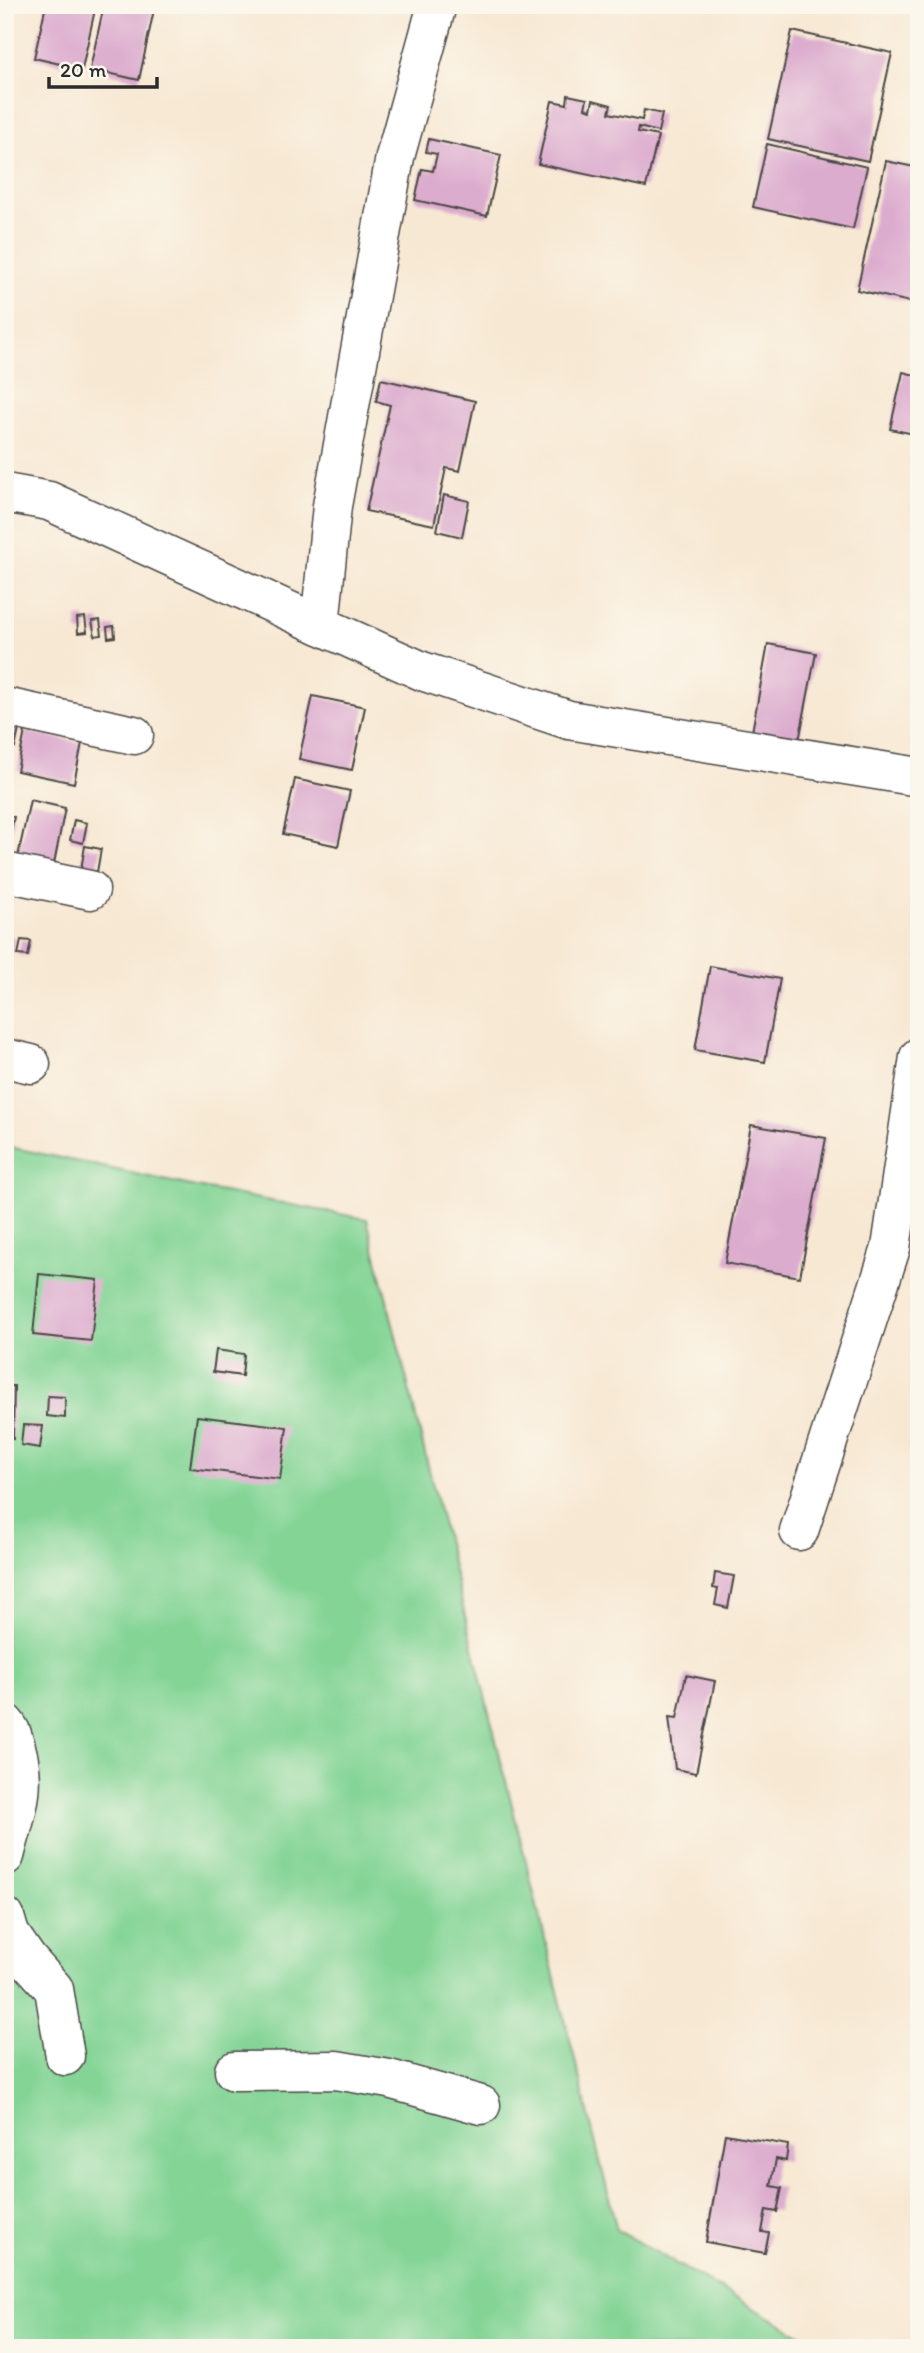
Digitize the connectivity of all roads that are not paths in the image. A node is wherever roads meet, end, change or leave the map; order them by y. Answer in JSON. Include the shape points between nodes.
{"nodes":[{"id":1,"x":437,"y":5,"type":"edge"},
{"id":2,"x":5,"y":493,"type":"edge"},
{"id":3,"x":320,"y":625,"type":"junction"},
{"id":4,"x":5,"y":707,"type":"edge"},
{"id":5,"x":134,"y":735,"type":"dead end"},
{"id":6,"x":919,"y":777,"type":"edge"},
{"id":7,"x":5,"y":872,"type":"edge"},
{"id":8,"x":90,"y":890,"type":"dead end"},
{"id":9,"x":919,"y":1057,"type":"edge"},
{"id":10,"x":799,"y":1531,"type":"dead end"},
{"id":11,"x":5,"y":1723,"type":"edge"},
{"id":12,"x":5,"y":1856,"type":"edge"},
{"id":13,"x":5,"y":1917,"type":"edge"},
{"id":14,"x":65,"y":2056,"type":"dead end"},
{"id":15,"x":234,"y":2071,"type":"dead end"},
{"id":16,"x":481,"y":2105,"type":"dead end"}],
"edges":[{"from":1,"to":3,"type":"street","via":[[395,157],[332,506]]},
{"from":2,"to":3,"type":"street","via":[[49,501]]},
{"from":3,"to":6,"type":"street","via":[[422,671],[569,720]]},
{"from":4,"to":5,"type":"street"},
{"from":7,"to":8,"type":"street"},
{"from":9,"to":10,"type":"street","via":[[891,1248]]},
{"from":11,"to":12,"type":"street","via":[[11,1729],[21,1766],[22,1786]]},
{"from":13,"to":14,"type":"street","via":[[16,1943],[54,1989]]},
{"from":15,"to":16,"type":"street","via":[[336,2070],[389,2079]]}]}
